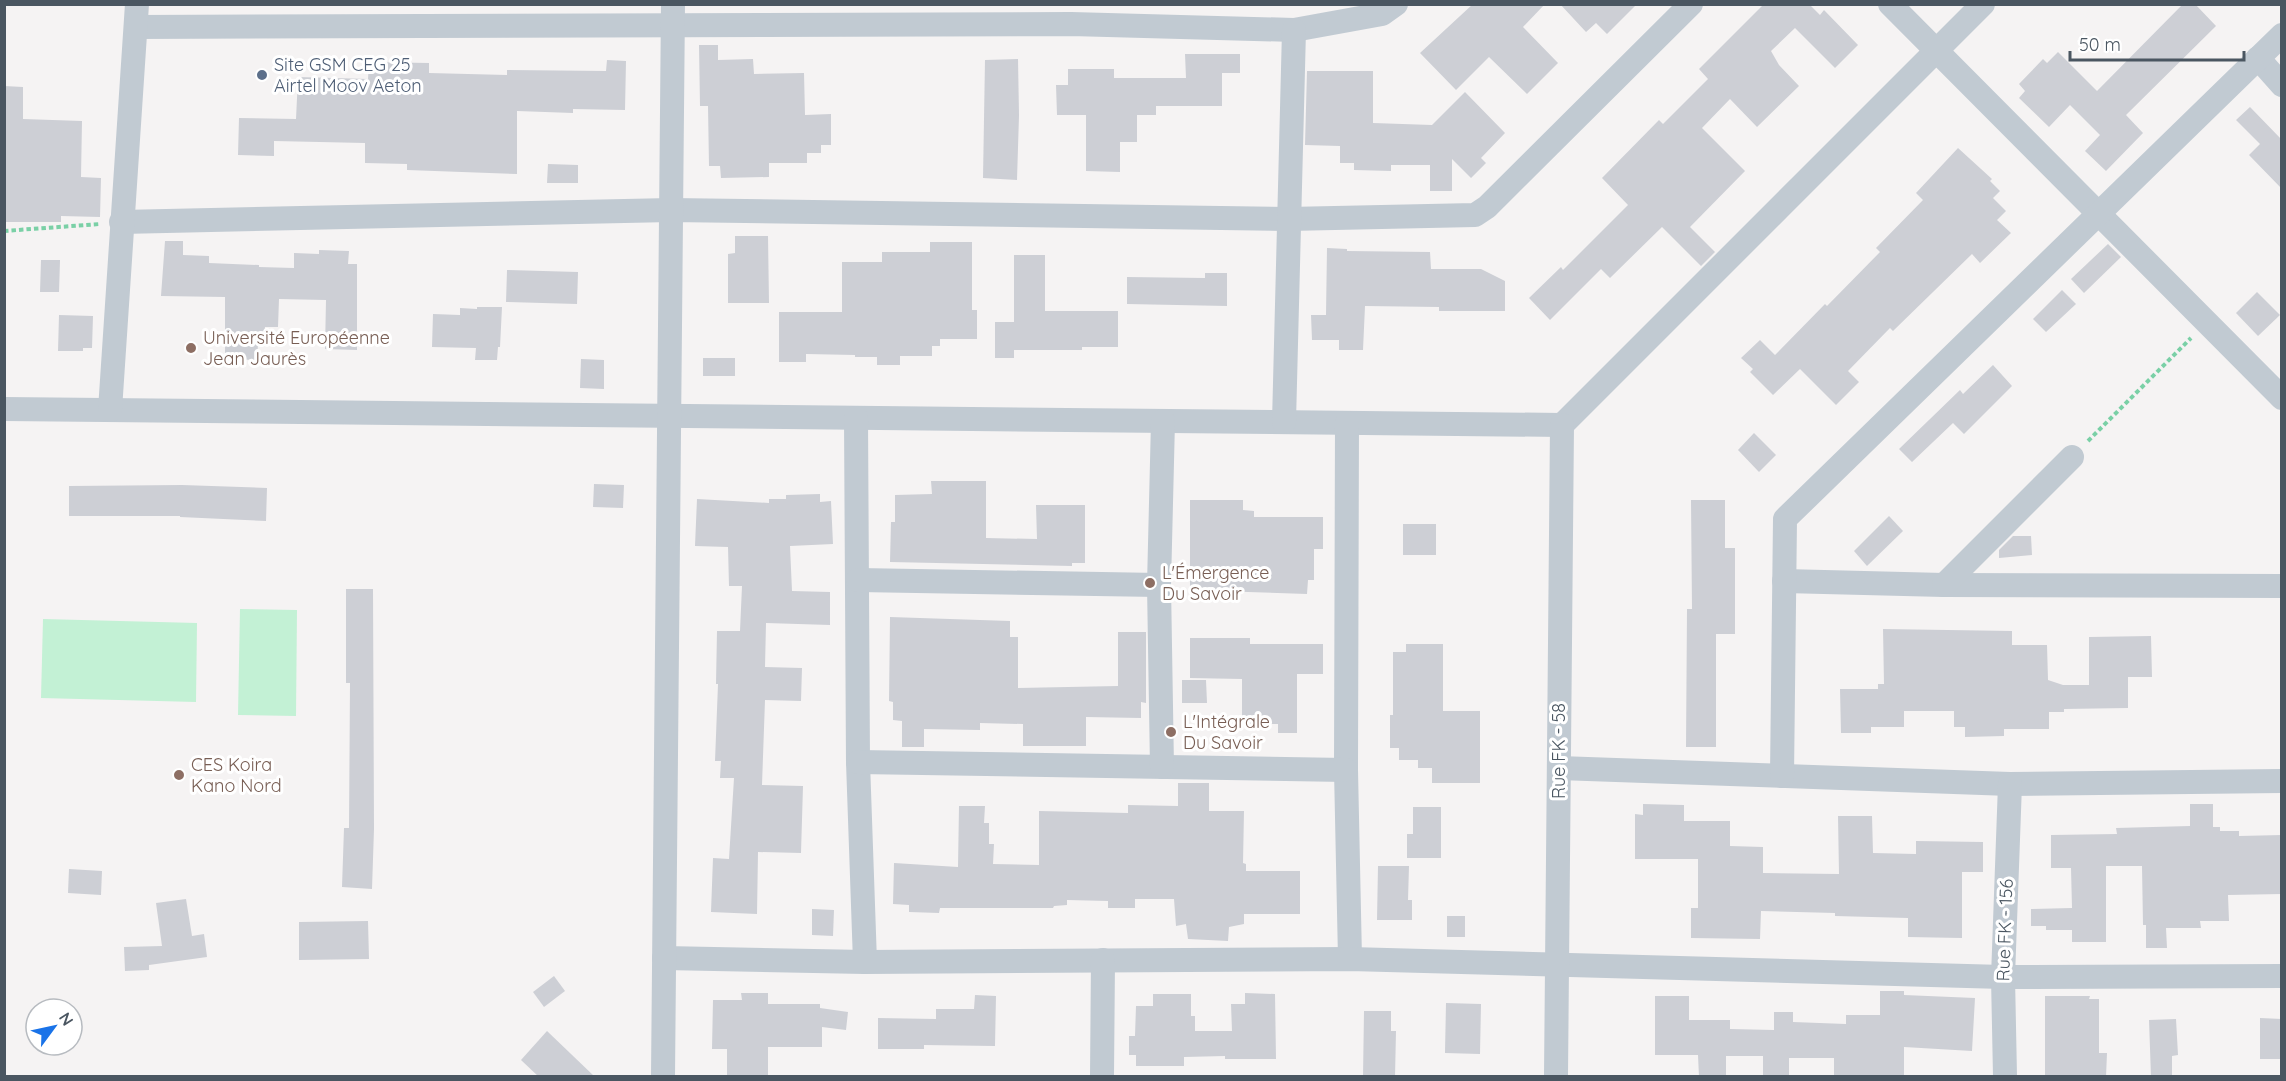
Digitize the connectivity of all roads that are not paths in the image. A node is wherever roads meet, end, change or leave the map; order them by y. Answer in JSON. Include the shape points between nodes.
{"nodes":[{"id":1,"x":1396,"y":4,"type":"edge"},
{"id":2,"x":1690,"y":4,"type":"edge"},
{"id":3,"x":1890,"y":4,"type":"edge"},
{"id":4,"x":1983,"y":4,"type":"edge"},
{"id":5,"x":673,"y":14,"type":"edge"},
{"id":6,"x":1071,"y":14,"type":"edge"},
{"id":7,"x":136,"y":16,"type":"edge"},
{"id":8,"x":1294,"y":30,"type":"junction"},
{"id":9,"x":2282,"y":35,"type":"edge"},
{"id":10,"x":1936,"y":51,"type":"junction"},
{"id":11,"x":2258,"y":58,"type":"junction"},
{"id":12,"x":2282,"y":86,"type":"edge"},
{"id":13,"x":671,"y":210,"type":"junction"},
{"id":14,"x":2098,"y":214,"type":"junction"},
{"id":15,"x":1288,"y":219,"type":"junction"},
{"id":16,"x":121,"y":222,"type":"junction"},
{"id":17,"x":2282,"y":398,"type":"edge"},
{"id":18,"x":4,"y":409,"type":"edge"},
{"id":19,"x":110,"y":410,"type":"junction"},
{"id":20,"x":669,"y":416,"type":"junction"},
{"id":21,"x":856,"y":418,"type":"junction"},
{"id":22,"x":1162,"y":421,"type":"junction"},
{"id":23,"x":1284,"y":422,"type":"junction"},
{"id":24,"x":1347,"y":423,"type":"junction"},
{"id":25,"x":1562,"y":425,"type":"junction"},
{"id":26,"x":2072,"y":456,"type":"road end"},
{"id":27,"x":858,"y":580,"type":"junction"},
{"id":28,"x":1784,"y":581,"type":"junction"},
{"id":29,"x":1160,"y":585,"type":"junction"},
{"id":30,"x":1944,"y":585,"type":"junction"},
{"id":31,"x":2282,"y":586,"type":"edge"},
{"id":32,"x":858,"y":762,"type":"junction"},
{"id":33,"x":1162,"y":767,"type":"junction"},
{"id":34,"x":1559,"y":768,"type":"junction"},
{"id":35,"x":1346,"y":770,"type":"junction"},
{"id":36,"x":1782,"y":776,"type":"junction"},
{"id":37,"x":2282,"y":781,"type":"edge"},
{"id":38,"x":2010,"y":784,"type":"junction"},
{"id":39,"x":664,"y":958,"type":"junction"},
{"id":40,"x":1350,"y":959,"type":"junction"},
{"id":41,"x":1103,"y":960,"type":"junction"},
{"id":42,"x":865,"y":962,"type":"junction"},
{"id":43,"x":1557,"y":965,"type":"junction"},
{"id":44,"x":2282,"y":976,"type":"edge"},
{"id":45,"x":2003,"y":977,"type":"junction"},
{"id":46,"x":663,"y":1077,"type":"edge"},
{"id":47,"x":1102,"y":1077,"type":"edge"},
{"id":48,"x":1557,"y":1077,"type":"edge"},
{"id":49,"x":2005,"y":1077,"type":"edge"}],
"edges":[{"from":1,"to":8,"type":"street","via":[[1382,14]]},
{"from":2,"to":15,"type":"street","via":[[1479,213]]},
{"from":3,"to":10,"type":"street"},
{"from":4,"to":10,"type":"street"},
{"from":5,"to":6,"type":"street"},
{"from":5,"to":7,"type":"street"},
{"from":5,"to":13,"type":"street"},
{"from":6,"to":8,"type":"street"},
{"from":7,"to":16,"type":"street"},
{"from":8,"to":15,"type":"street"},
{"from":9,"to":11,"type":"street"},
{"from":10,"to":14,"type":"street"},
{"from":10,"to":25,"type":"street"},
{"from":11,"to":12,"type":"street"},
{"from":11,"to":14,"type":"street"},
{"from":13,"to":15,"type":"street"},
{"from":13,"to":16,"type":"street"},
{"from":13,"to":20,"type":"street"},
{"from":14,"to":17,"type":"street"},
{"from":14,"to":28,"type":"street","via":[[1785,519]]},
{"from":15,"to":23,"type":"street"},
{"from":16,"to":19,"type":"street"},
{"from":18,"to":19,"type":"street"},
{"from":19,"to":20,"type":"street"},
{"from":20,"to":21,"type":"street"},
{"from":20,"to":39,"type":"street"},
{"from":21,"to":22,"type":"street"},
{"from":21,"to":27,"type":"street"},
{"from":22,"to":23,"type":"street"},
{"from":22,"to":29,"type":"street"},
{"from":23,"to":24,"type":"street"},
{"from":24,"to":25,"type":"street"},
{"from":24,"to":35,"type":"street"},
{"from":25,"to":34,"type":"street","name":"Rue FK - 58"},
{"from":26,"to":30,"type":"street"},
{"from":27,"to":29,"type":"street"},
{"from":27,"to":32,"type":"street"},
{"from":28,"to":30,"type":"street"},
{"from":28,"to":36,"type":"street"},
{"from":29,"to":33,"type":"street"},
{"from":30,"to":31,"type":"street"},
{"from":32,"to":33,"type":"street"},
{"from":32,"to":42,"type":"street"},
{"from":33,"to":35,"type":"street"},
{"from":34,"to":36,"type":"street"},
{"from":34,"to":43,"type":"street","name":"Rue FK - 58"},
{"from":35,"to":40,"type":"street"},
{"from":36,"to":38,"type":"street"},
{"from":37,"to":38,"type":"street"},
{"from":38,"to":45,"type":"street","name":"Rue FK - 156"},
{"from":39,"to":42,"type":"street"},
{"from":39,"to":46,"type":"street"},
{"from":40,"to":41,"type":"street"},
{"from":40,"to":43,"type":"street"},
{"from":41,"to":42,"type":"street"},
{"from":41,"to":47,"type":"street"},
{"from":43,"to":45,"type":"street"},
{"from":43,"to":48,"type":"street","name":"Rue FK - 58"},
{"from":44,"to":45,"type":"street"},
{"from":45,"to":49,"type":"street","name":"Rue FK - 156"}]}
